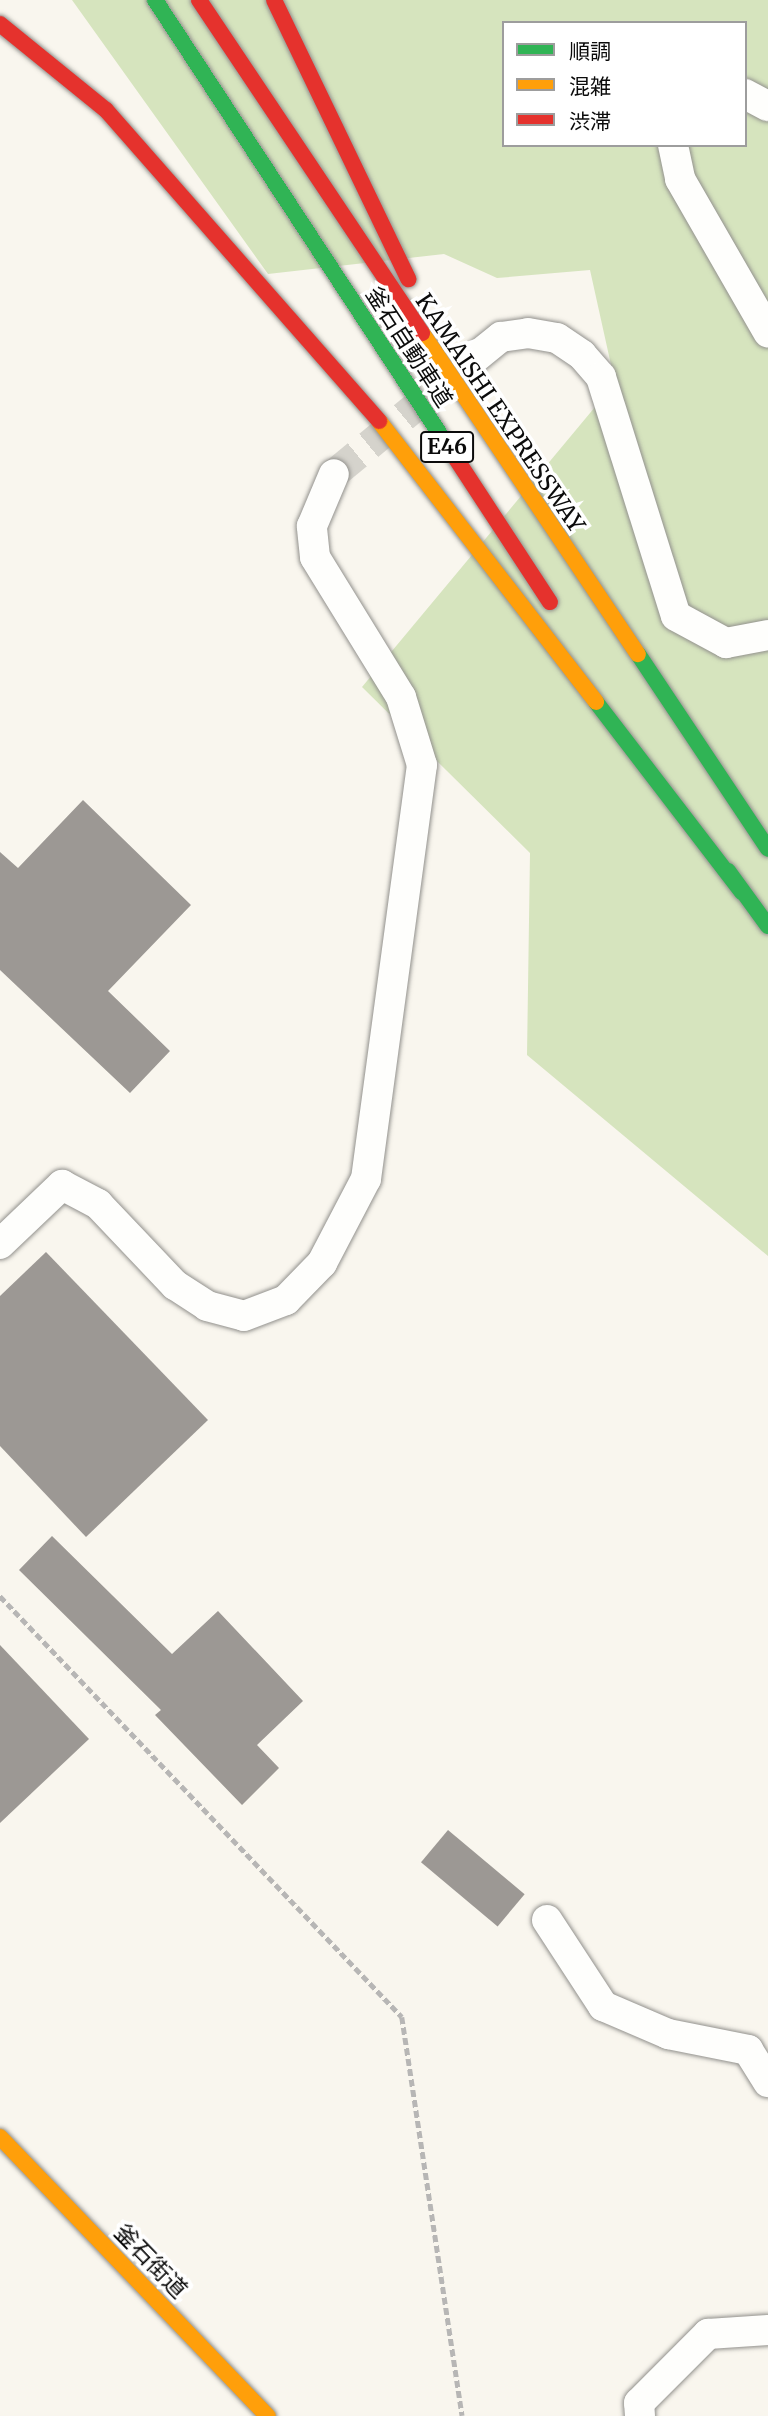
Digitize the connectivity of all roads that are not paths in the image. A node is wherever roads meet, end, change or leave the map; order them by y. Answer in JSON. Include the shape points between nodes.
{"nodes":[{"id":1,"x":155,"y":0,"type":"edge"},
{"id":2,"x":199,"y":0,"type":"edge"},
{"id":3,"x":274,"y":0,"type":"edge"},
{"id":4,"x":0,"y":24,"type":"edge"},
{"id":5,"x":747,"y":94,"type":"edge"},
{"id":6,"x":768,"y":106,"type":"edge"},
{"id":7,"x":673,"y":147,"type":"edge"},
{"id":8,"x":768,"y":332,"type":"edge"},
{"id":9,"x":476,"y":357,"type":"dead end"},
{"id":10,"x":506,"y":465,"type":"junction"},
{"id":11,"x":334,"y":474,"type":"tunnel mouth"},
{"id":12,"x":558,"y":614,"type":"dead end"},
{"id":13,"x":768,"y":635,"type":"edge"},
{"id":14,"x":588,"y":660,"type":"dead end"},
{"id":15,"x":768,"y":849,"type":"edge"},
{"id":16,"x":742,"y":892,"type":"junction"},
{"id":17,"x":768,"y":926,"type":"edge"},
{"id":18,"x":0,"y":1244,"type":"edge"},
{"id":19,"x":547,"y":1920,"type":"dead end"},
{"id":20,"x":768,"y":2082,"type":"edge"},
{"id":21,"x":0,"y":2137,"type":"edge"},
{"id":22,"x":768,"y":2330,"type":"edge"},
{"id":23,"x":268,"y":2416,"type":"edge"},
{"id":24,"x":640,"y":2416,"type":"edge"}],
"edges":[{"from":1,"to":12,"type":"main road","name":"釜石自動車道","number":"E46"},
{"from":2,"to":10,"type":"main road","name":"KAMAISHI EXPRESSWAY","number":"E46"},
{"from":3,"to":10,"type":"main road","via":[[344,157]]},
{"from":4,"to":16,"type":"main road","via":[[106,110],[359,395]]},
{"from":5,"to":6,"type":"street"},
{"from":7,"to":8,"type":"street","via":[[680,179]]},
{"from":9,"to":13,"type":"street","via":[[501,337],[528,332],[557,338],[582,355],[601,377],[676,616],[726,643]]},
{"from":10,"to":15,"type":"main road","name":"KAMAISHI EXPRESSWAY","number":"E46"},
{"from":11,"to":18,"type":"street","via":[[312,526],[315,557],[401,697],[422,765],[366,1180],[322,1263],[286,1300],[244,1315],[207,1306],[175,1284],[98,1204],[62,1185]]},
{"from":14,"to":16,"type":"main road"},
{"from":16,"to":17,"type":"main road"},
{"from":19,"to":20,"type":"street","via":[[603,2006],[668,2034],[748,2050]]},
{"from":21,"to":23,"type":"main road","name":"釜石街道"},
{"from":22,"to":24,"type":"street","via":[[708,2334],[639,2403]]}]}
